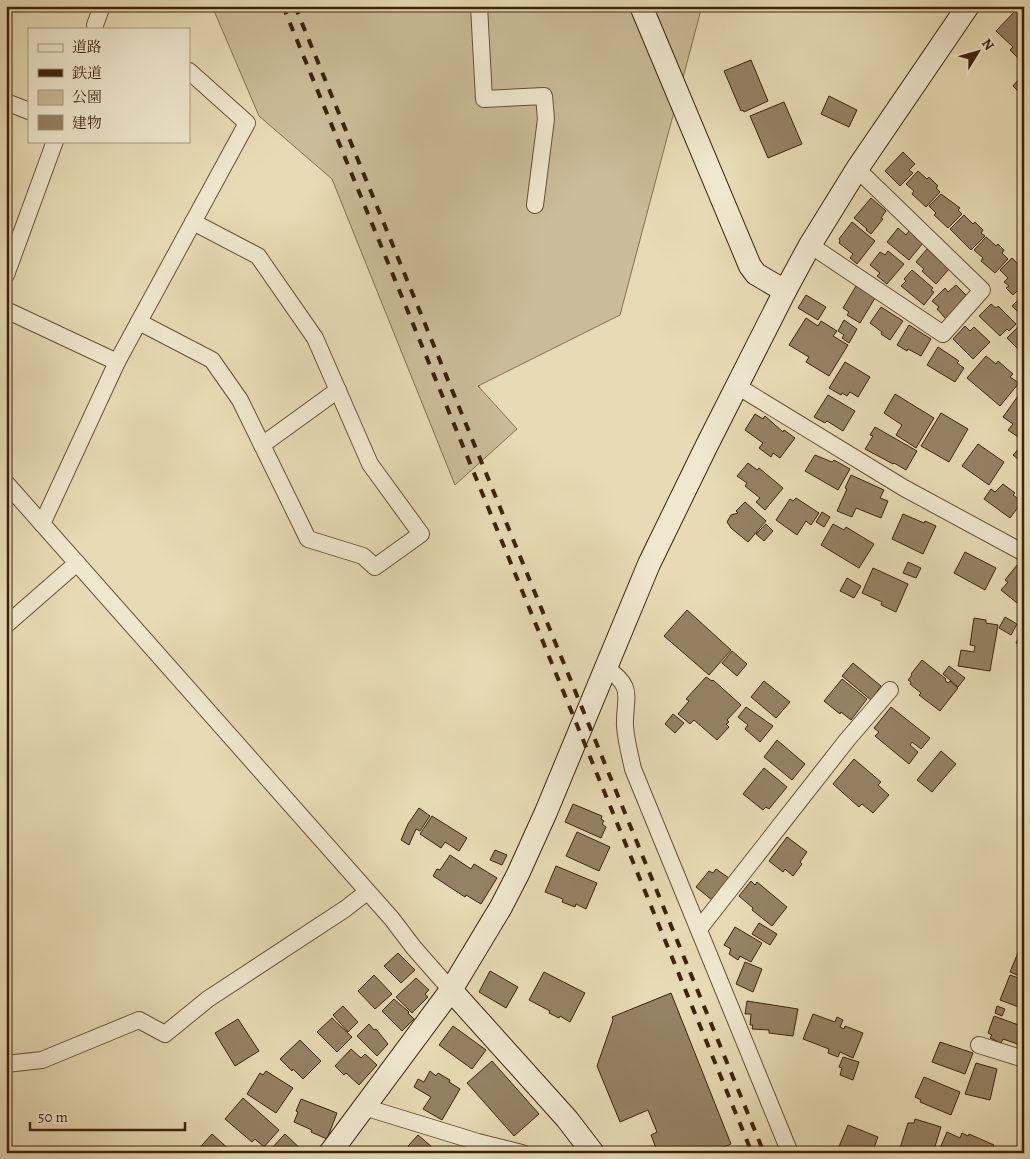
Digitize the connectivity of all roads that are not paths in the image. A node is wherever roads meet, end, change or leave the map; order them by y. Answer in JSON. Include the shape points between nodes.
{"nodes":[{"id":1,"x":102,"y":6,"type":"edge"},
{"id":2,"x":479,"y":6,"type":"edge"},
{"id":3,"x":641,"y":6,"type":"edge"},
{"id":4,"x":968,"y":6,"type":"edge"},
{"id":5,"x":99,"y":28,"type":"edge"},
{"id":6,"x":190,"y":72,"type":"edge"},
{"id":7,"x":6,"y":102,"type":"edge"},
{"id":8,"x":28,"y":111,"type":"edge"},
{"id":9,"x":55,"y":142,"type":"edge"},
{"id":10,"x":857,"y":169,"type":"junction"},
{"id":11,"x":535,"y":204,"type":"dead end"},
{"id":12,"x":193,"y":222,"type":"junction"},
{"id":13,"x":810,"y":245,"type":"junction"},
{"id":14,"x":6,"y":275,"type":"edge"},
{"id":15,"x":785,"y":290,"type":"junction"},
{"id":16,"x":6,"y":310,"type":"edge"},
{"id":17,"x":139,"y":322,"type":"junction"},
{"id":18,"x":117,"y":362,"type":"junction"},
{"id":19,"x":737,"y":386,"type":"junction"},
{"id":20,"x":338,"y":390,"type":"junction"},
{"id":21,"x":262,"y":446,"type":"junction"},
{"id":22,"x":6,"y":484,"type":"edge"},
{"id":23,"x":42,"y":524,"type":"junction"},
{"id":24,"x":1022,"y":549,"type":"edge"},
{"id":25,"x":77,"y":563,"type":"junction"},
{"id":26,"x":6,"y":625,"type":"edge"},
{"id":27,"x":605,"y":667,"type":"junction"},
{"id":28,"x":890,"y":690,"type":"dead end"},
{"id":29,"x":368,"y":892,"type":"junction"},
{"id":30,"x":699,"y":929,"type":"junction"},
{"id":31,"x":451,"y":990,"type":"junction"},
{"id":32,"x":979,"y":1045,"type":"dead end"},
{"id":33,"x":1024,"y":1059,"type":"edge"},
{"id":34,"x":6,"y":1064,"type":"edge"},
{"id":35,"x":364,"y":1107,"type":"junction"},
{"id":36,"x":588,"y":1151,"type":"edge"},
{"id":37,"x":514,"y":1152,"type":"edge"},
{"id":38,"x":330,"y":1153,"type":"edge"},
{"id":39,"x":790,"y":1153,"type":"edge"}],
"edges":[{"from":1,"to":5,"type":"street"},
{"from":2,"to":11,"type":"street","via":[[484,99],[544,96],[546,119]]},
{"from":3,"to":15,"type":"street","via":[[750,266],[756,274]]},
{"from":4,"to":10,"type":"street"},
{"from":6,"to":12,"type":"street","via":[[247,124]]},
{"from":7,"to":8,"type":"street"},
{"from":9,"to":14,"type":"street"},
{"from":10,"to":13,"type":"street"},
{"from":10,"to":13,"type":"street","via":[[982,290],[944,334]]},
{"from":12,"to":17,"type":"street"},
{"from":12,"to":20,"type":"street","via":[[258,256],[315,338]]},
{"from":13,"to":15,"type":"street"},
{"from":15,"to":19,"type":"street"},
{"from":16,"to":18,"type":"street"},
{"from":17,"to":18,"type":"street"},
{"from":17,"to":21,"type":"street","via":[[212,360],[240,400]]},
{"from":18,"to":23,"type":"street"},
{"from":19,"to":24,"type":"street","via":[[904,488]]},
{"from":19,"to":27,"type":"street","via":[[649,564]]},
{"from":20,"to":21,"type":"street"},
{"from":20,"to":21,"type":"street","via":[[370,464],[421,534],[375,567],[364,556],[308,539]]},
{"from":22,"to":23,"type":"street"},
{"from":23,"to":25,"type":"street"},
{"from":25,"to":26,"type":"street"},
{"from":25,"to":29,"type":"street"},
{"from":27,"to":30,"type":"street","via":[[626,689],[626,738],[634,769]]},
{"from":27,"to":31,"type":"street","via":[[518,874]]},
{"from":28,"to":30,"type":"street"},
{"from":29,"to":31,"type":"street"},
{"from":29,"to":34,"type":"street","via":[[208,999],[165,1034],[139,1020],[42,1060]]},
{"from":30,"to":39,"type":"street"},
{"from":31,"to":35,"type":"street"},
{"from":31,"to":36,"type":"street","via":[[567,1119]]},
{"from":32,"to":33,"type":"street"},
{"from":35,"to":37,"type":"street"},
{"from":35,"to":38,"type":"street"}]}
